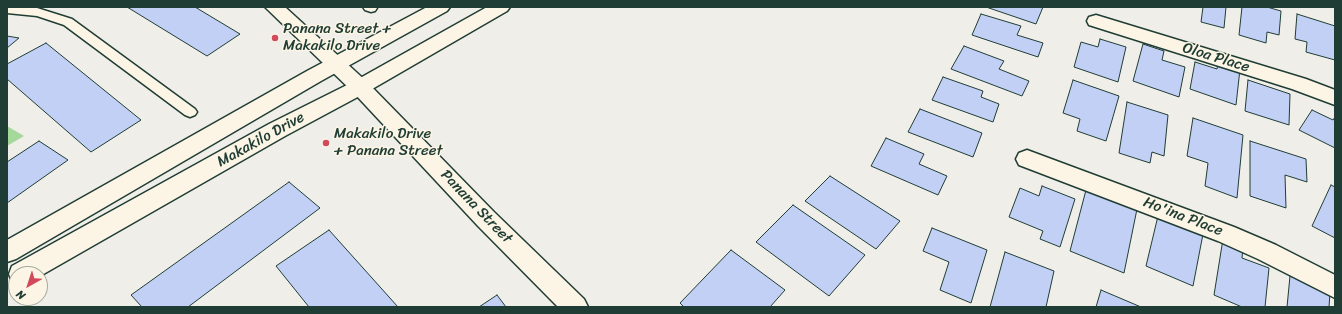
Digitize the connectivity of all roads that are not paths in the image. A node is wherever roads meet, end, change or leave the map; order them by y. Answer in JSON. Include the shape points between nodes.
{"nodes":[{"id":1,"x":274,"y":7,"type":"edge"},
{"id":2,"x":441,"y":7,"type":"edge"},
{"id":3,"x":501,"y":7,"type":"edge"},
{"id":4,"x":7,"y":9,"type":"edge"},
{"id":5,"x":53,"y":11,"type":"edge"},
{"id":6,"x":1096,"y":21,"type":"dead end"},
{"id":7,"x":336,"y":64,"type":"junction"},
{"id":8,"x":360,"y":87,"type":"junction"},
{"id":9,"x":1335,"y":98,"type":"edge"},
{"id":10,"x":190,"y":112,"type":"dead end"},
{"id":11,"x":1026,"y":159,"type":"dead end"},
{"id":12,"x":7,"y":252,"type":"edge"},
{"id":13,"x":35,"y":266,"type":"edge"},
{"id":14,"x":1335,"y":287,"type":"edge"},
{"id":15,"x":575,"y":307,"type":"edge"}],
"edges":[{"from":1,"to":7,"type":"street","name":"Panana Street"},
{"from":2,"to":7,"type":"street","name":"Makakilo Drive"},
{"from":3,"to":8,"type":"street","name":"Makakilo Drive"},
{"from":4,"to":5,"type":"lane"},
{"from":5,"to":10,"type":"lane"},
{"from":6,"to":9,"type":"street","name":"Oloa Place","via":[[1299,84]]},
{"from":7,"to":8,"type":"street","name":"Panana Street"},
{"from":7,"to":12,"type":"street","name":"Makakilo Drive"},
{"from":8,"to":13,"type":"street","name":"Makakilo Drive","via":[[277,130]]},
{"from":8,"to":15,"type":"street","name":"Panana Street","via":[[486,219]]},
{"from":11,"to":14,"type":"street","name":"Ho'ina Place","via":[[1226,234]]}]}
